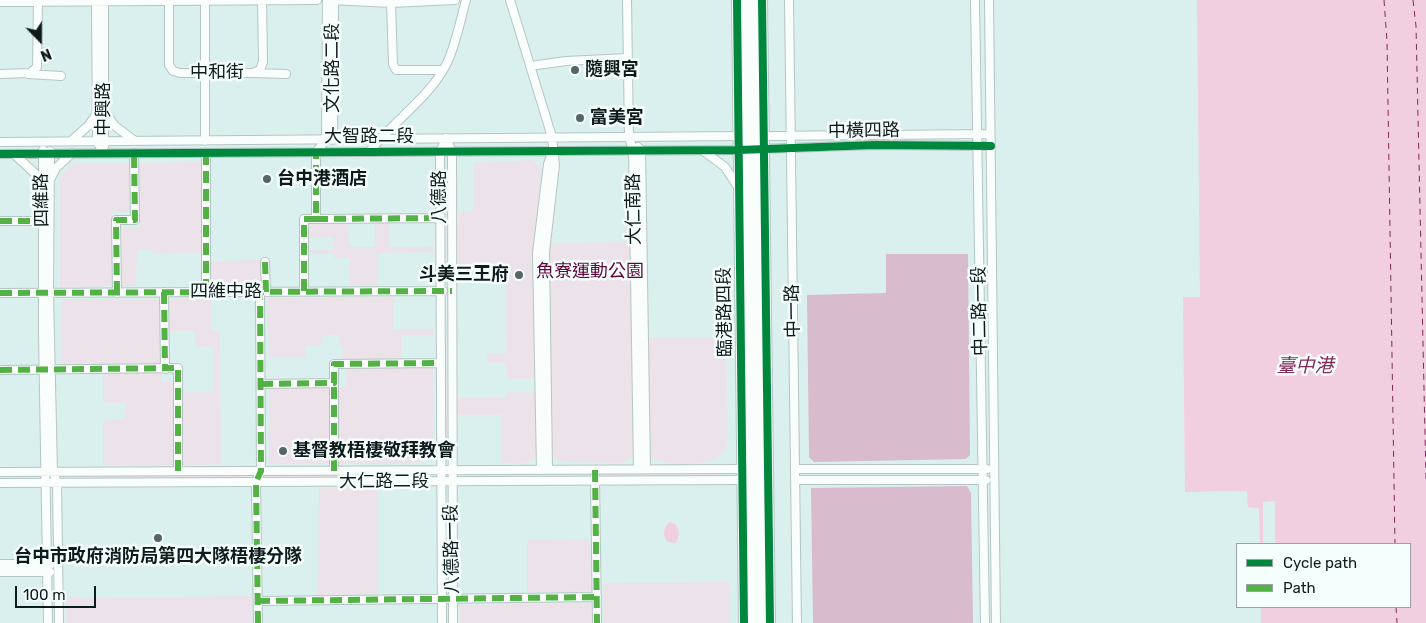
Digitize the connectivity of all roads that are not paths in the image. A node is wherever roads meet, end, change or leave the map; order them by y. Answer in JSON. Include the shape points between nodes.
{"nodes":[{"id":1,"x":205,"y":0,"type":"edge"},
{"id":2,"x":262,"y":0,"type":"edge"},
{"id":3,"x":317,"y":0,"type":"edge"},
{"id":4,"x":330,"y":0,"type":"edge"},
{"id":5,"x":454,"y":0,"type":"edge"},
{"id":6,"x":466,"y":0,"type":"edge"},
{"id":7,"x":510,"y":0,"type":"edge"},
{"id":8,"x":627,"y":0,"type":"edge"},
{"id":9,"x":737,"y":0,"type":"edge"},
{"id":10,"x":745,"y":0,"type":"edge"},
{"id":11,"x":754,"y":0,"type":"edge"},
{"id":12,"x":762,"y":0,"type":"edge"},
{"id":13,"x":789,"y":0,"type":"edge"},
{"id":14,"x":976,"y":0,"type":"edge"},
{"id":15,"x":989,"y":0,"type":"edge"},
{"id":16,"x":38,"y":1,"type":"edge"},
{"id":17,"x":100,"y":1,"type":"edge"},
{"id":18,"x":168,"y":1,"type":"edge"},
{"id":19,"x":406,"y":1,"type":"edge"},
{"id":20,"x":0,"y":2,"type":"edge"},
{"id":21,"x":391,"y":3,"type":"junction"},
{"id":22,"x":628,"y":58,"type":"junction"},
{"id":23,"x":530,"y":66,"type":"junction"},
{"id":24,"x":442,"y":70,"type":"junction"},
{"id":25,"x":205,"y":73,"type":"junction"},
{"id":26,"x":252,"y":73,"type":"junction"},
{"id":27,"x":0,"y":74,"type":"edge"},
{"id":28,"x":28,"y":74,"type":"junction"},
{"id":29,"x":286,"y":74,"type":"dead end"},
{"id":30,"x":61,"y":76,"type":"dead end"},
{"id":31,"x":101,"y":112,"type":"junction"},
{"id":32,"x":990,"y":134,"type":"junction"},
{"id":33,"x":977,"y":135,"type":"junction"},
{"id":34,"x":751,"y":136,"type":"junction"},
{"id":35,"x":552,"y":137,"type":"junction"},
{"id":36,"x":629,"y":137,"type":"junction"},
{"id":37,"x":791,"y":137,"type":"junction"},
{"id":38,"x":446,"y":138,"type":"junction"},
{"id":39,"x":378,"y":139,"type":"junction"},
{"id":40,"x":330,"y":140,"type":"junction"},
{"id":41,"x":101,"y":141,"type":"junction"},
{"id":42,"x":135,"y":141,"type":"junction"},
{"id":43,"x":205,"y":141,"type":"junction"},
{"id":44,"x":0,"y":142,"type":"edge"},
{"id":45,"x":46,"y":142,"type":"junction"},
{"id":46,"x":72,"y":142,"type":"junction"},
{"id":47,"x":977,"y":146,"type":"junction"},
{"id":48,"x":990,"y":146,"type":"junction"},
{"id":49,"x":791,"y":147,"type":"junction"},
{"id":50,"x":751,"y":149,"type":"junction"},
{"id":51,"x":637,"y":150,"type":"junction"},
{"id":52,"x":702,"y":150,"type":"junction"},
{"id":53,"x":552,"y":151,"type":"junction"},
{"id":54,"x":316,"y":152,"type":"junction"},
{"id":55,"x":368,"y":152,"type":"junction"},
{"id":56,"x":440,"y":152,"type":"junction"},
{"id":57,"x":452,"y":152,"type":"junction"},
{"id":58,"x":72,"y":153,"type":"junction"},
{"id":59,"x":103,"y":153,"type":"junction"},
{"id":60,"x":134,"y":153,"type":"junction"},
{"id":61,"x":206,"y":153,"type":"junction"},
{"id":62,"x":0,"y":154,"type":"edge"},
{"id":63,"x":14,"y":154,"type":"junction"},
{"id":64,"x":41,"y":154,"type":"junction"},
{"id":65,"x":51,"y":154,"type":"junction"},
{"id":66,"x":46,"y":181,"type":"junction"},
{"id":67,"x":739,"y":188,"type":"junction"},
{"id":68,"x":50,"y":214,"type":"junction"},
{"id":69,"x":440,"y":218,"type":"junction"},
{"id":70,"x":316,"y":219,"type":"junction"},
{"id":71,"x":0,"y":221,"type":"edge"},
{"id":72,"x":42,"y":221,"type":"junction"},
{"id":73,"x":265,"y":262,"type":"dead end"},
{"id":74,"x":440,"y":291,"type":"junction"},
{"id":75,"x":452,"y":291,"type":"junction"},
{"id":76,"x":117,"y":292,"type":"junction"},
{"id":77,"x":164,"y":292,"type":"junction"},
{"id":78,"x":206,"y":292,"type":"junction"},
{"id":79,"x":263,"y":292,"type":"junction"},
{"id":80,"x":304,"y":292,"type":"junction"},
{"id":81,"x":0,"y":293,"type":"edge"},
{"id":82,"x":46,"y":293,"type":"junction"},
{"id":83,"x":440,"y":363,"type":"junction"},
{"id":84,"x":165,"y":369,"type":"junction"},
{"id":85,"x":0,"y":370,"type":"edge"},
{"id":86,"x":47,"y":370,"type":"junction"},
{"id":87,"x":334,"y":383,"type":"junction"},
{"id":88,"x":261,"y":384,"type":"junction"},
{"id":89,"x":984,"y":468,"type":"junction"},
{"id":90,"x":642,"y":469,"type":"junction"},
{"id":91,"x":755,"y":469,"type":"junction"},
{"id":92,"x":796,"y":469,"type":"junction"},
{"id":93,"x":994,"y":469,"type":"junction"},
{"id":94,"x":545,"y":470,"type":"junction"},
{"id":95,"x":595,"y":470,"type":"junction"},
{"id":96,"x":178,"y":471,"type":"junction"},
{"id":97,"x":261,"y":471,"type":"junction"},
{"id":98,"x":334,"y":471,"type":"junction"},
{"id":99,"x":0,"y":472,"type":"edge"},
{"id":100,"x":49,"y":472,"type":"junction"},
{"id":101,"x":440,"y":476,"type":"junction"},
{"id":102,"x":452,"y":476,"type":"junction"},
{"id":103,"x":755,"y":480,"type":"junction"},
{"id":104,"x":796,"y":480,"type":"junction"},
{"id":105,"x":983,"y":480,"type":"junction"},
{"id":106,"x":994,"y":480,"type":"junction"},
{"id":107,"x":595,"y":481,"type":"junction"},
{"id":108,"x":256,"y":482,"type":"junction"},
{"id":109,"x":0,"y":483,"type":"edge"},
{"id":110,"x":46,"y":483,"type":"junction"},
{"id":111,"x":57,"y":483,"type":"junction"},
{"id":112,"x":0,"y":564,"type":"edge"},
{"id":113,"x":48,"y":568,"type":"junction"},
{"id":114,"x":58,"y":568,"type":"junction"},
{"id":115,"x":0,"y":572,"type":"edge"},
{"id":116,"x":597,"y":597,"type":"junction"},
{"id":117,"x":442,"y":599,"type":"junction"},
{"id":118,"x":453,"y":599,"type":"junction"},
{"id":119,"x":258,"y":602,"type":"junction"},
{"id":120,"x":48,"y":623,"type":"edge"},
{"id":121,"x":59,"y":623,"type":"edge"},
{"id":122,"x":258,"y":623,"type":"edge"},
{"id":123,"x":442,"y":623,"type":"edge"},
{"id":124,"x":453,"y":623,"type":"edge"},
{"id":125,"x":597,"y":623,"type":"edge"},
{"id":126,"x":744,"y":623,"type":"edge"},
{"id":127,"x":752,"y":623,"type":"edge"},
{"id":128,"x":761,"y":623,"type":"edge"},
{"id":129,"x":770,"y":623,"type":"edge"},
{"id":130,"x":797,"y":623,"type":"edge"},
{"id":131,"x":985,"y":623,"type":"edge"},
{"id":132,"x":996,"y":623,"type":"edge"}],
"edges":[{"from":1,"to":2,"type":"street"},
{"from":1,"to":18,"type":"street"},
{"from":1,"to":25,"type":"street"},
{"from":2,"to":3,"type":"street"},
{"from":2,"to":26,"type":"street","name":"中和街","via":[[263,62],[260,70]]},
{"from":4,"to":21,"type":"street"},
{"from":4,"to":40,"type":"street","name":"文化路二段"},
{"from":5,"to":19,"type":"street"},
{"from":6,"to":24,"type":"street","via":[[450,57]]},
{"from":7,"to":23,"type":"street"},
{"from":8,"to":22,"type":"street"},
{"from":9,"to":34,"type":"main road","name":"臨港路四段"},
{"from":10,"to":34,"type":"main road","name":"臨港路四段"},
{"from":11,"to":34,"type":"main road","name":"臨港路四段"},
{"from":12,"to":34,"type":"main road","name":"臨港路四段"},
{"from":13,"to":37,"type":"street","name":"中一路"},
{"from":14,"to":33,"type":"street","name":"中二路一段"},
{"from":15,"to":32,"type":"street","name":"中二路一段"},
{"from":16,"to":17,"type":"street"},
{"from":16,"to":20,"type":"street"},
{"from":16,"to":28,"type":"street","via":[[38,63],[36,69]]},
{"from":17,"to":18,"type":"street"},
{"from":17,"to":31,"type":"street","name":"中興路"},
{"from":18,"to":25,"type":"street","name":"中和街","via":[[171,68],[178,73]]},
{"from":19,"to":21,"type":"street"},
{"from":21,"to":24,"type":"street","via":[[393,64],[396,70]]},
{"from":22,"to":23,"type":"street"},
{"from":22,"to":36,"type":"street"},
{"from":23,"to":35,"type":"street"},
{"from":24,"to":39,"type":"street","via":[[424,94]]},
{"from":25,"to":26,"type":"street","name":"中和街"},
{"from":25,"to":43,"type":"street"},
{"from":26,"to":29,"type":"street"},
{"from":27,"to":28,"type":"street"},
{"from":28,"to":30,"type":"street"},
{"from":31,"to":41,"type":"street","name":"中興路"},
{"from":31,"to":42,"type":"street"},
{"from":31,"to":46,"type":"street"},
{"from":32,"to":33,"type":"street","name":"中橫四路"},
{"from":32,"to":48,"type":"street","name":"中二路一段"},
{"from":33,"to":37,"type":"street","name":"中橫四路"},
{"from":33,"to":47,"type":"street","name":"中二路一段"},
{"from":34,"to":36,"type":"street","name":"大智路二段"},
{"from":34,"to":37,"type":"street","name":"中橫四路"},
{"from":34,"to":50,"type":"main road","name":"臨港路四段"},
{"from":34,"to":50,"type":"main road","name":"臨港路四段"},
{"from":35,"to":36,"type":"street","name":"大智路二段"},
{"from":35,"to":38,"type":"street","name":"大智路二段"},
{"from":35,"to":53,"type":"street"},
{"from":36,"to":51,"type":"street","name":"大仁南路"},
{"from":37,"to":49,"type":"street","name":"中一路"},
{"from":38,"to":39,"type":"street","name":"大智路二段"},
{"from":38,"to":56,"type":"street","name":"八德路"},
{"from":38,"to":57,"type":"street","name":"八德路"},
{"from":39,"to":40,"type":"street","name":"大智路二段"},
{"from":39,"to":55,"type":"street"},
{"from":40,"to":43,"type":"street","name":"大智路二段"},
{"from":40,"to":54,"type":"street"},
{"from":41,"to":42,"type":"street","name":"大智路二段"},
{"from":41,"to":46,"type":"street","name":"大智路二段"},
{"from":41,"to":59,"type":"street","name":"中興路"},
{"from":42,"to":43,"type":"street","name":"大智路二段"},
{"from":44,"to":45,"type":"street","name":"大智路二段"},
{"from":45,"to":46,"type":"street","name":"大智路二段"},
{"from":45,"to":64,"type":"street","name":"四維路"},
{"from":45,"to":65,"type":"street","name":"四維路"},
{"from":47,"to":48,"type":"street","name":"中橫四路"},
{"from":47,"to":49,"type":"street","name":"中橫四路"},
{"from":47,"to":89,"type":"street","name":"中二路一段"},
{"from":48,"to":93,"type":"street","name":"中二路一段"},
{"from":49,"to":50,"type":"street","name":"中橫四路"},
{"from":49,"to":92,"type":"street","name":"中一路"},
{"from":50,"to":52,"type":"street","name":"大智路二段"},
{"from":50,"to":67,"type":"main road","name":"臨港路四段"},
{"from":50,"to":91,"type":"main road","name":"臨港路四段"},
{"from":50,"to":91,"type":"main road","name":"臨港路四段"},
{"from":51,"to":52,"type":"street","name":"大智路二段"},
{"from":51,"to":53,"type":"street","name":"大智路二段"},
{"from":51,"to":90,"type":"street","name":"大仁南路"},
{"from":52,"to":67,"type":"street","via":[[724,165]]},
{"from":53,"to":57,"type":"street","name":"大智路二段"},
{"from":53,"to":94,"type":"street","via":[[555,165],[545,262]]},
{"from":54,"to":55,"type":"street","name":"大智路二段"},
{"from":54,"to":61,"type":"street","name":"大智路二段"},
{"from":54,"to":70,"type":"street"},
{"from":55,"to":56,"type":"street","name":"大智路二段"},
{"from":56,"to":57,"type":"street","name":"大智路二段"},
{"from":56,"to":69,"type":"street","name":"八德路"},
{"from":57,"to":75,"type":"street","name":"八德路"},
{"from":58,"to":59,"type":"street","name":"大智路二段"},
{"from":58,"to":65,"type":"street","name":"大智路二段"},
{"from":58,"to":66,"type":"street"},
{"from":59,"to":60,"type":"street","name":"大智路二段"},
{"from":60,"to":61,"type":"street","name":"大智路二段"},
{"from":60,"to":76,"type":"street","via":[[135,220],[116,220]]},
{"from":61,"to":78,"type":"street"},
{"from":62,"to":63,"type":"street","name":"大智路二段"},
{"from":63,"to":64,"type":"street","name":"大智路二段"},
{"from":63,"to":66,"type":"street"},
{"from":64,"to":65,"type":"street","name":"大智路二段"},
{"from":64,"to":66,"type":"street","name":"四維路"},
{"from":65,"to":66,"type":"street","name":"四維路"},
{"from":66,"to":68,"type":"street","name":"四維路"},
{"from":66,"to":72,"type":"street","name":"四維路"},
{"from":67,"to":91,"type":"main road","name":"臨港路四段"},
{"from":68,"to":72,"type":"street"},
{"from":68,"to":82,"type":"street","name":"四維路"},
{"from":69,"to":70,"type":"street"},
{"from":69,"to":74,"type":"street","name":"八德路"},
{"from":70,"to":80,"type":"street","via":[[304,219]]},
{"from":71,"to":72,"type":"street"},
{"from":72,"to":82,"type":"street","name":"四維路"},
{"from":73,"to":79,"type":"street"},
{"from":74,"to":75,"type":"street","name":"四維中路"},
{"from":74,"to":80,"type":"street","name":"四維中路"},
{"from":74,"to":83,"type":"street","name":"八德路"},
{"from":75,"to":102,"type":"street","name":"八德路"},
{"from":76,"to":77,"type":"street","name":"四維中路"},
{"from":76,"to":82,"type":"street","name":"四維中路"},
{"from":77,"to":78,"type":"street","name":"四維中路"},
{"from":77,"to":84,"type":"street"},
{"from":78,"to":79,"type":"street","name":"四維中路"},
{"from":79,"to":80,"type":"street","name":"四維中路"},
{"from":79,"to":88,"type":"street"},
{"from":81,"to":82,"type":"street","name":"四維中路"},
{"from":82,"to":86,"type":"street","name":"四維路"},
{"from":83,"to":87,"type":"street","via":[[334,364]]},
{"from":83,"to":101,"type":"street","name":"八德路"},
{"from":84,"to":86,"type":"street"},
{"from":84,"to":96,"type":"street","via":[[178,368]]},
{"from":85,"to":86,"type":"street"},
{"from":86,"to":100,"type":"street","name":"四維路"},
{"from":87,"to":88,"type":"street"},
{"from":87,"to":98,"type":"street"},
{"from":88,"to":97,"type":"street"},
{"from":89,"to":92,"type":"street"},
{"from":89,"to":93,"type":"street"},
{"from":89,"to":105,"type":"street","name":"中二路一段"},
{"from":90,"to":91,"type":"street","name":"大仁路二段"},
{"from":90,"to":95,"type":"street","name":"大仁路二段"},
{"from":91,"to":103,"type":"main road","name":"臨港路四段"},
{"from":91,"to":103,"type":"main road","name":"臨港路四段"},
{"from":92,"to":104,"type":"street","name":"中一路"},
{"from":93,"to":106,"type":"street","name":"中二路一段"},
{"from":94,"to":95,"type":"street","name":"大仁路二段"},
{"from":94,"to":102,"type":"street","name":"大仁路二段"},
{"from":95,"to":107,"type":"street"},
{"from":96,"to":97,"type":"street","name":"大仁路二段"},
{"from":96,"to":100,"type":"street","name":"大仁路二段"},
{"from":97,"to":98,"type":"street","name":"大仁路二段"},
{"from":97,"to":108,"type":"street"},
{"from":98,"to":101,"type":"street","name":"大仁路二段"},
{"from":99,"to":100,"type":"street","name":"大仁路二段"},
{"from":100,"to":110,"type":"street","name":"四維路"},
{"from":100,"to":111,"type":"street","name":"四維路"},
{"from":101,"to":102,"type":"street","name":"大仁路二段"},
{"from":101,"to":108,"type":"street","name":"大仁路二段"},
{"from":101,"to":117,"type":"street","name":"八德路一段"},
{"from":102,"to":107,"type":"street","name":"大仁路二段"},
{"from":102,"to":118,"type":"street","name":"八德路一段"},
{"from":103,"to":107,"type":"street","name":"大仁路二段"},
{"from":103,"to":126,"type":"main road","name":"臨港路四段"},
{"from":103,"to":127,"type":"main road","name":"臨港路四段"},
{"from":103,"to":128,"type":"main road","name":"臨港路四段"},
{"from":103,"to":129,"type":"main road","name":"臨港路四段"},
{"from":104,"to":105,"type":"street"},
{"from":104,"to":130,"type":"street","name":"中一路"},
{"from":105,"to":106,"type":"street"},
{"from":105,"to":131,"type":"street","name":"中二路一段"},
{"from":106,"to":132,"type":"street","name":"中二路一段"},
{"from":107,"to":116,"type":"street"},
{"from":108,"to":111,"type":"street","name":"大仁路二段"},
{"from":108,"to":119,"type":"street"},
{"from":109,"to":110,"type":"street","name":"大仁路二段"},
{"from":110,"to":111,"type":"street","name":"大仁路二段"},
{"from":110,"to":113,"type":"street","name":"四維路"},
{"from":111,"to":114,"type":"street","name":"四維路"},
{"from":112,"to":113,"type":"street"},
{"from":113,"to":114,"type":"street"},
{"from":113,"to":115,"type":"street"},
{"from":113,"to":120,"type":"street","name":"四維路"},
{"from":114,"to":121,"type":"street","name":"四維路"},
{"from":116,"to":118,"type":"street"},
{"from":116,"to":125,"type":"street"},
{"from":117,"to":118,"type":"street"},
{"from":117,"to":119,"type":"street"},
{"from":117,"to":123,"type":"street","name":"八德路一段"},
{"from":118,"to":124,"type":"street","name":"八德路一段"},
{"from":119,"to":122,"type":"street"}]}
